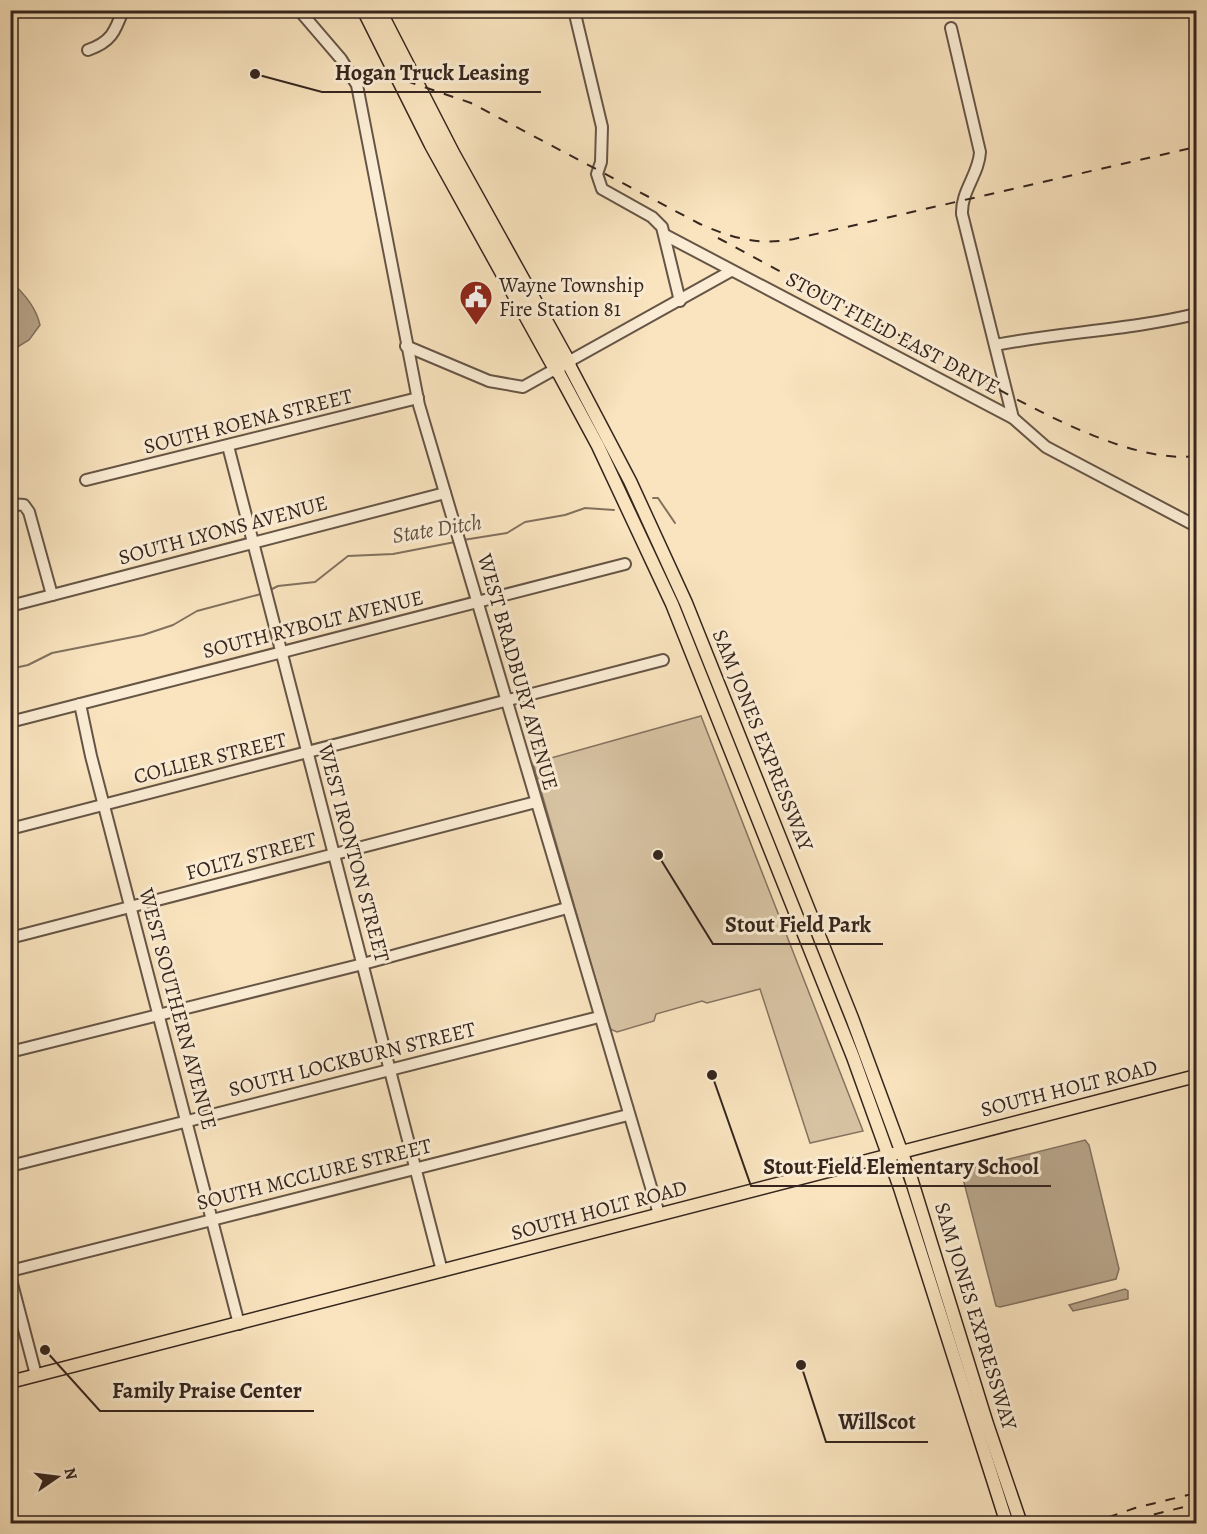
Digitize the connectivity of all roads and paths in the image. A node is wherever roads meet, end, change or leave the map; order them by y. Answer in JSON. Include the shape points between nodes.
{"nodes":[{"id":1,"x":123,"y":10,"type":"edge"},
{"id":2,"x":299,"y":10,"type":"edge"},
{"id":3,"x":358,"y":10,"type":"edge"},
{"id":4,"x":365,"y":10,"type":"edge"},
{"id":5,"x":378,"y":10,"type":"edge"},
{"id":6,"x":574,"y":10,"type":"edge"},
{"id":7,"x":951,"y":28,"type":"dead end"},
{"id":8,"x":88,"y":50,"type":"dead end"},
{"id":9,"x":384,"y":51,"type":"junction"},
{"id":10,"x":665,"y":235,"type":"junction"},
{"id":11,"x":731,"y":271,"type":"junction"},
{"id":12,"x":681,"y":301,"type":"junction"},
{"id":13,"x":1197,"y":314,"type":"edge"},
{"id":14,"x":995,"y":345,"type":"junction"},
{"id":15,"x":406,"y":346,"type":"junction"},
{"id":16,"x":563,"y":367,"type":"junction"},
{"id":17,"x":418,"y":398,"type":"junction"},
{"id":18,"x":1013,"y":418,"type":"junction"},
{"id":19,"x":228,"y":446,"type":"junction"},
{"id":20,"x":86,"y":480,"type":"dead end"},
{"id":21,"x":445,"y":493,"type":"junction"},
{"id":22,"x":10,"y":504,"type":"edge"},
{"id":23,"x":1197,"y":526,"type":"edge"},
{"id":24,"x":252,"y":543,"type":"junction"},
{"id":25,"x":625,"y":564,"type":"dead end"},
{"id":26,"x":52,"y":595,"type":"junction"},
{"id":27,"x":476,"y":602,"type":"junction"},
{"id":28,"x":10,"y":606,"type":"edge"},
{"id":29,"x":281,"y":652,"type":"junction"},
{"id":30,"x":663,"y":660,"type":"dead end"},
{"id":31,"x":506,"y":702,"type":"junction"},
{"id":32,"x":80,"y":704,"type":"junction"},
{"id":33,"x":10,"y":722,"type":"edge"},
{"id":34,"x":307,"y":754,"type":"junction"},
{"id":35,"x":536,"y":802,"type":"junction"},
{"id":36,"x":104,"y":805,"type":"junction"},
{"id":37,"x":10,"y":829,"type":"edge"},
{"id":38,"x":334,"y":854,"type":"junction"},
{"id":39,"x":131,"y":907,"type":"junction"},
{"id":40,"x":567,"y":908,"type":"junction"},
{"id":41,"x":10,"y":938,"type":"edge"},
{"id":42,"x":363,"y":964,"type":"junction"},
{"id":43,"x":159,"y":1014,"type":"junction"},
{"id":44,"x":599,"y":1017,"type":"junction"},
{"id":45,"x":10,"y":1052,"type":"edge"},
{"id":46,"x":390,"y":1070,"type":"junction"},
{"id":47,"x":1197,"y":1076,"type":"edge"},
{"id":48,"x":628,"y":1115,"type":"junction"},
{"id":49,"x":187,"y":1120,"type":"junction"},
{"id":50,"x":901,"y":1151,"type":"junction"},
{"id":51,"x":888,"y":1155,"type":"junction"},
{"id":52,"x":10,"y":1166,"type":"edge"},
{"id":53,"x":415,"y":1168,"type":"junction"},
{"id":54,"x":659,"y":1214,"type":"junction"},
{"id":55,"x":212,"y":1220,"type":"junction"},
{"id":56,"x":442,"y":1271,"type":"junction"},
{"id":57,"x":10,"y":1274,"type":"edge"},
{"id":58,"x":239,"y":1324,"type":"junction"},
{"id":59,"x":36,"y":1376,"type":"junction"},
{"id":60,"x":10,"y":1382,"type":"edge"},
{"id":61,"x":1007,"y":1524,"type":"edge"},
{"id":62,"x":1021,"y":1524,"type":"edge"}],
"edges":[{"from":1,"to":8,"type":"street","via":[[109,40]]},
{"from":2,"to":15,"type":"street","name":"WEST BRADBURY AVENUE","via":[[357,85]]},
{"from":3,"to":9,"type":"highway"},
{"from":4,"to":9,"type":"highway","name":"SAM JONES EXPRESSWAY"},
{"from":5,"to":16,"type":"highway","name":"SAM JONES EXPRESSWAY"},
{"from":6,"to":10,"type":"street","via":[[602,127],[597,179],[602,189],[658,222]]},
{"from":7,"to":14,"type":"street","via":[[980,152],[962,214]]},
{"from":9,"to":16,"type":"highway","name":"SAM JONES EXPRESSWAY"},
{"from":10,"to":11,"type":"street","name":"STOUT FIELD EAST DRIVE"},
{"from":10,"to":12,"type":"street"},
{"from":11,"to":12,"type":"street"},
{"from":11,"to":18,"type":"street","name":"STOUT FIELD EAST DRIVE"},
{"from":12,"to":16,"type":"street"},
{"from":13,"to":14,"type":"street","via":[[1116,330],[1066,333]]},
{"from":14,"to":18,"type":"street"},
{"from":15,"to":16,"type":"street","via":[[477,377],[512,387],[528,385]]},
{"from":15,"to":17,"type":"street","name":"WEST BRADBURY AVENUE"},
{"from":16,"to":50,"type":"main road","name":"SAM JONES EXPRESSWAY","via":[[630,481],[686,603]]},
{"from":16,"to":51,"type":"main road","name":"SAM JONES EXPRESSWAY","via":[[672,604],[853,1057]]},
{"from":17,"to":19,"type":"street","name":"SOUTH ROENA STREET"},
{"from":17,"to":21,"type":"street","name":"WEST BRADBURY AVENUE"},
{"from":18,"to":23,"type":"street","name":"STOUT FIELD EAST DRIVE","via":[[1046,447]]},
{"from":19,"to":20,"type":"street","name":"SOUTH ROENA STREET"},
{"from":19,"to":24,"type":"street","name":"WEST IRONTON STREET"},
{"from":21,"to":24,"type":"street","name":"SOUTH LYONS AVENUE"},
{"from":21,"to":27,"type":"street","name":"WEST BRADBURY AVENUE"},
{"from":22,"to":26,"type":"street","via":[[24,505],[32,520]]},
{"from":24,"to":26,"type":"street","name":"SOUTH LYONS AVENUE"},
{"from":24,"to":29,"type":"street","name":"WEST IRONTON STREET"},
{"from":25,"to":27,"type":"street","name":"SOUTH RYBOLT AVENUE"},
{"from":26,"to":28,"type":"street","name":"SOUTH LYONS AVENUE"},
{"from":27,"to":29,"type":"street","name":"SOUTH RYBOLT AVENUE"},
{"from":27,"to":31,"type":"street","name":"WEST BRADBURY AVENUE"},
{"from":29,"to":32,"type":"street","name":"SOUTH RYBOLT AVENUE"},
{"from":29,"to":34,"type":"street","name":"WEST IRONTON STREET"},
{"from":30,"to":31,"type":"street","name":"COLLIER STREET"},
{"from":31,"to":34,"type":"street","name":"COLLIER STREET"},
{"from":31,"to":35,"type":"street","name":"WEST BRADBURY AVENUE"},
{"from":32,"to":33,"type":"street","name":"SOUTH RYBOLT AVENUE"},
{"from":32,"to":36,"type":"street","name":"WEST SOUTHERN AVENUE"},
{"from":34,"to":36,"type":"street","name":"COLLIER STREET"},
{"from":34,"to":38,"type":"street","name":"WEST IRONTON STREET"},
{"from":35,"to":38,"type":"street","name":"FOLTZ STREET"},
{"from":35,"to":40,"type":"street","name":"WEST BRADBURY AVENUE"},
{"from":36,"to":37,"type":"street","name":"COLLIER STREET"},
{"from":36,"to":39,"type":"street","name":"WEST SOUTHERN AVENUE"},
{"from":38,"to":39,"type":"street","name":"FOLTZ STREET"},
{"from":38,"to":42,"type":"street","name":"WEST IRONTON STREET"},
{"from":39,"to":41,"type":"street","name":"FOLTZ STREET"},
{"from":39,"to":43,"type":"street","name":"WEST SOUTHERN AVENUE"},
{"from":40,"to":42,"type":"street"},
{"from":40,"to":44,"type":"street","name":"WEST BRADBURY AVENUE"},
{"from":42,"to":43,"type":"street"},
{"from":42,"to":46,"type":"street","name":"WEST IRONTON STREET"},
{"from":43,"to":45,"type":"street"},
{"from":43,"to":49,"type":"street","name":"WEST SOUTHERN AVENUE"},
{"from":44,"to":46,"type":"street","name":"SOUTH LOCKBURN STREET"},
{"from":44,"to":48,"type":"street","name":"WEST BRADBURY AVENUE"},
{"from":46,"to":49,"type":"street","name":"SOUTH LOCKBURN STREET"},
{"from":46,"to":53,"type":"street","name":"WEST IRONTON STREET"},
{"from":47,"to":50,"type":"main road","name":"SOUTH HOLT ROAD"},
{"from":48,"to":53,"type":"street","name":"SOUTH MCCLURE STREET"},
{"from":48,"to":54,"type":"street","name":"WEST BRADBURY AVENUE"},
{"from":49,"to":52,"type":"street","name":"SOUTH LOCKBURN STREET"},
{"from":49,"to":55,"type":"street","name":"WEST SOUTHERN AVENUE"},
{"from":50,"to":51,"type":"main road","name":"SOUTH HOLT ROAD"},
{"from":50,"to":62,"type":"main road","name":"SAM JONES EXPRESSWAY"},
{"from":51,"to":54,"type":"main road","name":"SOUTH HOLT ROAD"},
{"from":51,"to":61,"type":"main road","name":"SAM JONES EXPRESSWAY"},
{"from":53,"to":55,"type":"street","name":"SOUTH MCCLURE STREET"},
{"from":53,"to":56,"type":"street","name":"WEST IRONTON STREET"},
{"from":54,"to":56,"type":"main road","name":"SOUTH HOLT ROAD"},
{"from":55,"to":57,"type":"street","name":"SOUTH MCCLURE STREET"},
{"from":55,"to":58,"type":"street","name":"WEST SOUTHERN AVENUE"},
{"from":56,"to":58,"type":"main road","name":"SOUTH HOLT ROAD"},
{"from":57,"to":59,"type":"street"},
{"from":58,"to":59,"type":"main road","name":"SOUTH HOLT ROAD"},
{"from":59,"to":60,"type":"main road","name":"SOUTH HOLT ROAD"}]}
